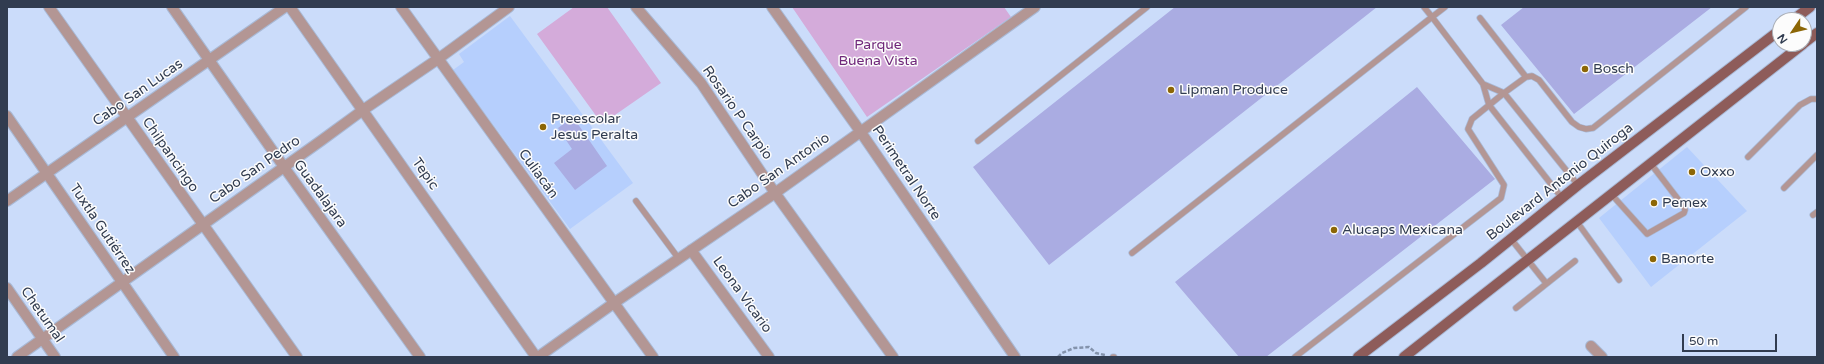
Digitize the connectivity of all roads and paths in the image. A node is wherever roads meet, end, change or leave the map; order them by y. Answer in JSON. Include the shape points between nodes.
{"nodes":[{"id":1,"x":49,"y":7,"type":"edge"},
{"id":2,"x":172,"y":7,"type":"edge"},
{"id":3,"x":285,"y":7,"type":"edge"},
{"id":4,"x":290,"y":7,"type":"edge"},
{"id":5,"x":401,"y":7,"type":"edge"},
{"id":6,"x":510,"y":7,"type":"edge"},
{"id":7,"x":636,"y":7,"type":"edge"},
{"id":8,"x":772,"y":7,"type":"edge"},
{"id":9,"x":1035,"y":7,"type":"edge"},
{"id":10,"x":1147,"y":7,"type":"edge"},
{"id":11,"x":1424,"y":7,"type":"edge"},
{"id":12,"x":1445,"y":7,"type":"edge"},
{"id":13,"x":1746,"y":7,"type":"edge"},
{"id":14,"x":1432,"y":17,"type":"junction"},
{"id":15,"x":1480,"y":18,"type":"dead end"},
{"id":16,"x":1772,"y":36,"type":"edge"},
{"id":17,"x":1794,"y":52,"type":"edge"},
{"id":18,"x":438,"y":59,"type":"junction"},
{"id":19,"x":210,"y":60,"type":"junction"},
{"id":20,"x":1526,"y":77,"type":"junction"},
{"id":21,"x":1482,"y":84,"type":"junction"},
{"id":22,"x":1504,"y":93,"type":"junction"},
{"id":23,"x":1817,"y":99,"type":"edge"},
{"id":24,"x":1489,"y":105,"type":"junction"},
{"id":25,"x":363,"y":110,"type":"junction"},
{"id":26,"x":7,"y":116,"type":"edge"},
{"id":27,"x":127,"y":118,"type":"junction"},
{"id":28,"x":860,"y":131,"type":"junction"},
{"id":29,"x":978,"y":141,"type":"dead end"},
{"id":30,"x":1817,"y":155,"type":"edge"},
{"id":31,"x":1748,"y":157,"type":"dead end"},
{"id":32,"x":1651,"y":164,"type":"junction"},
{"id":33,"x":284,"y":167,"type":"junction"},
{"id":34,"x":47,"y":173,"type":"junction"},
{"id":35,"x":1578,"y":185,"type":"junction"},
{"id":36,"x":1784,"y":188,"type":"dead end"},
{"id":37,"x":775,"y":193,"type":"junction"},
{"id":38,"x":1612,"y":195,"type":"junction"},
{"id":39,"x":1562,"y":198,"type":"junction"},
{"id":40,"x":7,"y":201,"type":"edge"},
{"id":41,"x":636,"y":201,"type":"dead end"},
{"id":42,"x":1577,"y":222,"type":"junction"},
{"id":43,"x":202,"y":224,"type":"junction"},
{"id":44,"x":1511,"y":239,"type":"junction"},
{"id":45,"x":691,"y":250,"type":"junction"},
{"id":46,"x":1132,"y":253,"type":"dead end"},
{"id":47,"x":678,"y":259,"type":"junction"},
{"id":48,"x":1528,"y":260,"type":"junction"},
{"id":49,"x":1575,"y":261,"type":"dead end"},
{"id":50,"x":1619,"y":280,"type":"dead end"},
{"id":51,"x":121,"y":282,"type":"junction"},
{"id":52,"x":1546,"y":283,"type":"junction"},
{"id":53,"x":7,"y":288,"type":"edge"},
{"id":54,"x":614,"y":303,"type":"junction"},
{"id":55,"x":1516,"y":308,"type":"dead end"},
{"id":56,"x":42,"y":339,"type":"junction"},
{"id":57,"x":1591,"y":346,"type":"dead end"},
{"id":58,"x":1409,"y":356,"type":"edge"},
{"id":59,"x":16,"y":357,"type":"edge"},
{"id":60,"x":55,"y":357,"type":"edge"},
{"id":61,"x":174,"y":357,"type":"edge"},
{"id":62,"x":297,"y":357,"type":"edge"},
{"id":63,"x":420,"y":357,"type":"edge"},
{"id":64,"x":537,"y":357,"type":"edge"},
{"id":65,"x":653,"y":357,"type":"edge"},
{"id":66,"x":769,"y":357,"type":"edge"},
{"id":67,"x":893,"y":357,"type":"edge"},
{"id":68,"x":1015,"y":357,"type":"edge"},
{"id":69,"x":1058,"y":357,"type":"edge"},
{"id":70,"x":1114,"y":357,"type":"edge"},
{"id":71,"x":1295,"y":357,"type":"edge"},
{"id":72,"x":1358,"y":357,"type":"edge"},
{"id":73,"x":1602,"y":357,"type":"edge"}],
"edges":[{"from":1,"to":27,"type":"street","name":"Chilpancingo"},
{"from":2,"to":19,"type":"street","name":"Guadalajara"},
{"from":3,"to":19,"type":"street","name":"Cabo San Lucas"},
{"from":4,"to":25,"type":"street","name":"Tepic"},
{"from":5,"to":18,"type":"street","name":"Culiacán"},
{"from":6,"to":18,"type":"street","name":"Cabo San Pedro"},
{"from":7,"to":37,"type":"street","name":"Rosario P Carpio","via":[[697,78]]},
{"from":8,"to":28,"type":"street","name":"Perimetral Norte"},
{"from":9,"to":28,"type":"street","name":"Cabo San Antonio"},
{"from":10,"to":29,"type":"lane"},
{"from":11,"to":14,"type":"lane"},
{"from":12,"to":14,"type":"lane"},
{"from":13,"to":20,"type":"lane","via":[[1593,128],[1579,127],[1572,122],[1539,80],[1532,76]]},
{"from":14,"to":21,"type":"lane"},
{"from":14,"to":46,"type":"lane"},
{"from":15,"to":20,"type":"lane"},
{"from":16,"to":35,"type":"main road","name":"Boulevard Antonio Quiroga"},
{"from":17,"to":32,"type":"main road"},
{"from":18,"to":25,"type":"street","name":"Cabo San Pedro"},
{"from":18,"to":54,"type":"street","name":"Culiacán"},
{"from":19,"to":27,"type":"street","name":"Cabo San Lucas"},
{"from":19,"to":33,"type":"street","name":"Guadalajara"},
{"from":20,"to":22,"type":"lane"},
{"from":21,"to":22,"type":"lane"},
{"from":21,"to":24,"type":"lane"},
{"from":22,"to":24,"type":"lane"},
{"from":22,"to":35,"type":"lane"},
{"from":23,"to":31,"type":"lane","via":[[1800,105]]},
{"from":24,"to":39,"type":"lane"},
{"from":24,"to":71,"type":"lane","via":[[1472,119],[1468,129],[1504,185],[1501,198]]},
{"from":25,"to":33,"type":"street","name":"Cabo San Pedro"},
{"from":25,"to":64,"type":"street","name":"Tepic"},
{"from":26,"to":34,"type":"street","name":"Tuxtla Gutiérrez"},
{"from":27,"to":34,"type":"street","name":"Cabo San Lucas"},
{"from":27,"to":43,"type":"street","name":"Chilpancingo"},
{"from":28,"to":37,"type":"street","name":"Cabo San Antonio"},
{"from":28,"to":68,"type":"street","name":"Perimetral Norte"},
{"from":30,"to":36,"type":"lane"},
{"from":32,"to":38,"type":"main road"},
{"from":32,"to":38,"type":"lane","via":[[1684,207],[1684,213],[1647,234]]},
{"from":33,"to":43,"type":"street","name":"Cabo San Pedro"},
{"from":33,"to":63,"type":"street","name":"Guadalajara"},
{"from":34,"to":40,"type":"street","name":"Cabo San Lucas"},
{"from":34,"to":51,"type":"street","name":"Tuxtla Gutiérrez"},
{"from":35,"to":39,"type":"main road","name":"Boulevard Antonio Quiroga"},
{"from":37,"to":45,"type":"street","name":"Cabo San Antonio"},
{"from":37,"to":67,"type":"street","name":"Rosario P Carpio"},
{"from":38,"to":42,"type":"main road"},
{"from":39,"to":44,"type":"main road","name":"Boulevard Antonio Quiroga"},
{"from":41,"to":47,"type":"lane"},
{"from":42,"to":48,"type":"main road"},
{"from":42,"to":50,"type":"lane"},
{"from":43,"to":51,"type":"street","name":"Cabo San Pedro"},
{"from":43,"to":62,"type":"street","name":"Chilpancingo"},
{"from":44,"to":48,"type":"lane"},
{"from":44,"to":72,"type":"main road","name":"Boulevard Antonio Quiroga"},
{"from":45,"to":47,"type":"street","name":"Cabo San Antonio"},
{"from":45,"to":66,"type":"street","name":"Leona Vicario"},
{"from":47,"to":54,"type":"street","name":"Cabo San Antonio"},
{"from":48,"to":52,"type":"lane"},
{"from":48,"to":58,"type":"main road"},
{"from":49,"to":52,"type":"lane"},
{"from":51,"to":56,"type":"street","name":"Cabo San Pedro"},
{"from":51,"to":61,"type":"street","name":"Tuxtla Gutiérrez"},
{"from":52,"to":55,"type":"lane"},
{"from":53,"to":56,"type":"street","name":"Chetumal"},
{"from":54,"to":64,"type":"street","name":"Cabo San Antonio"},
{"from":54,"to":65,"type":"street","name":"Culiacán"},
{"from":56,"to":59,"type":"street","name":"Cabo San Pedro"},
{"from":56,"to":60,"type":"street","name":"Chetumal"},
{"from":57,"to":73,"type":"street"},
{"from":69,"to":70,"type":"path","via":[[1074,348],[1089,347],[1096,353]]}]}
